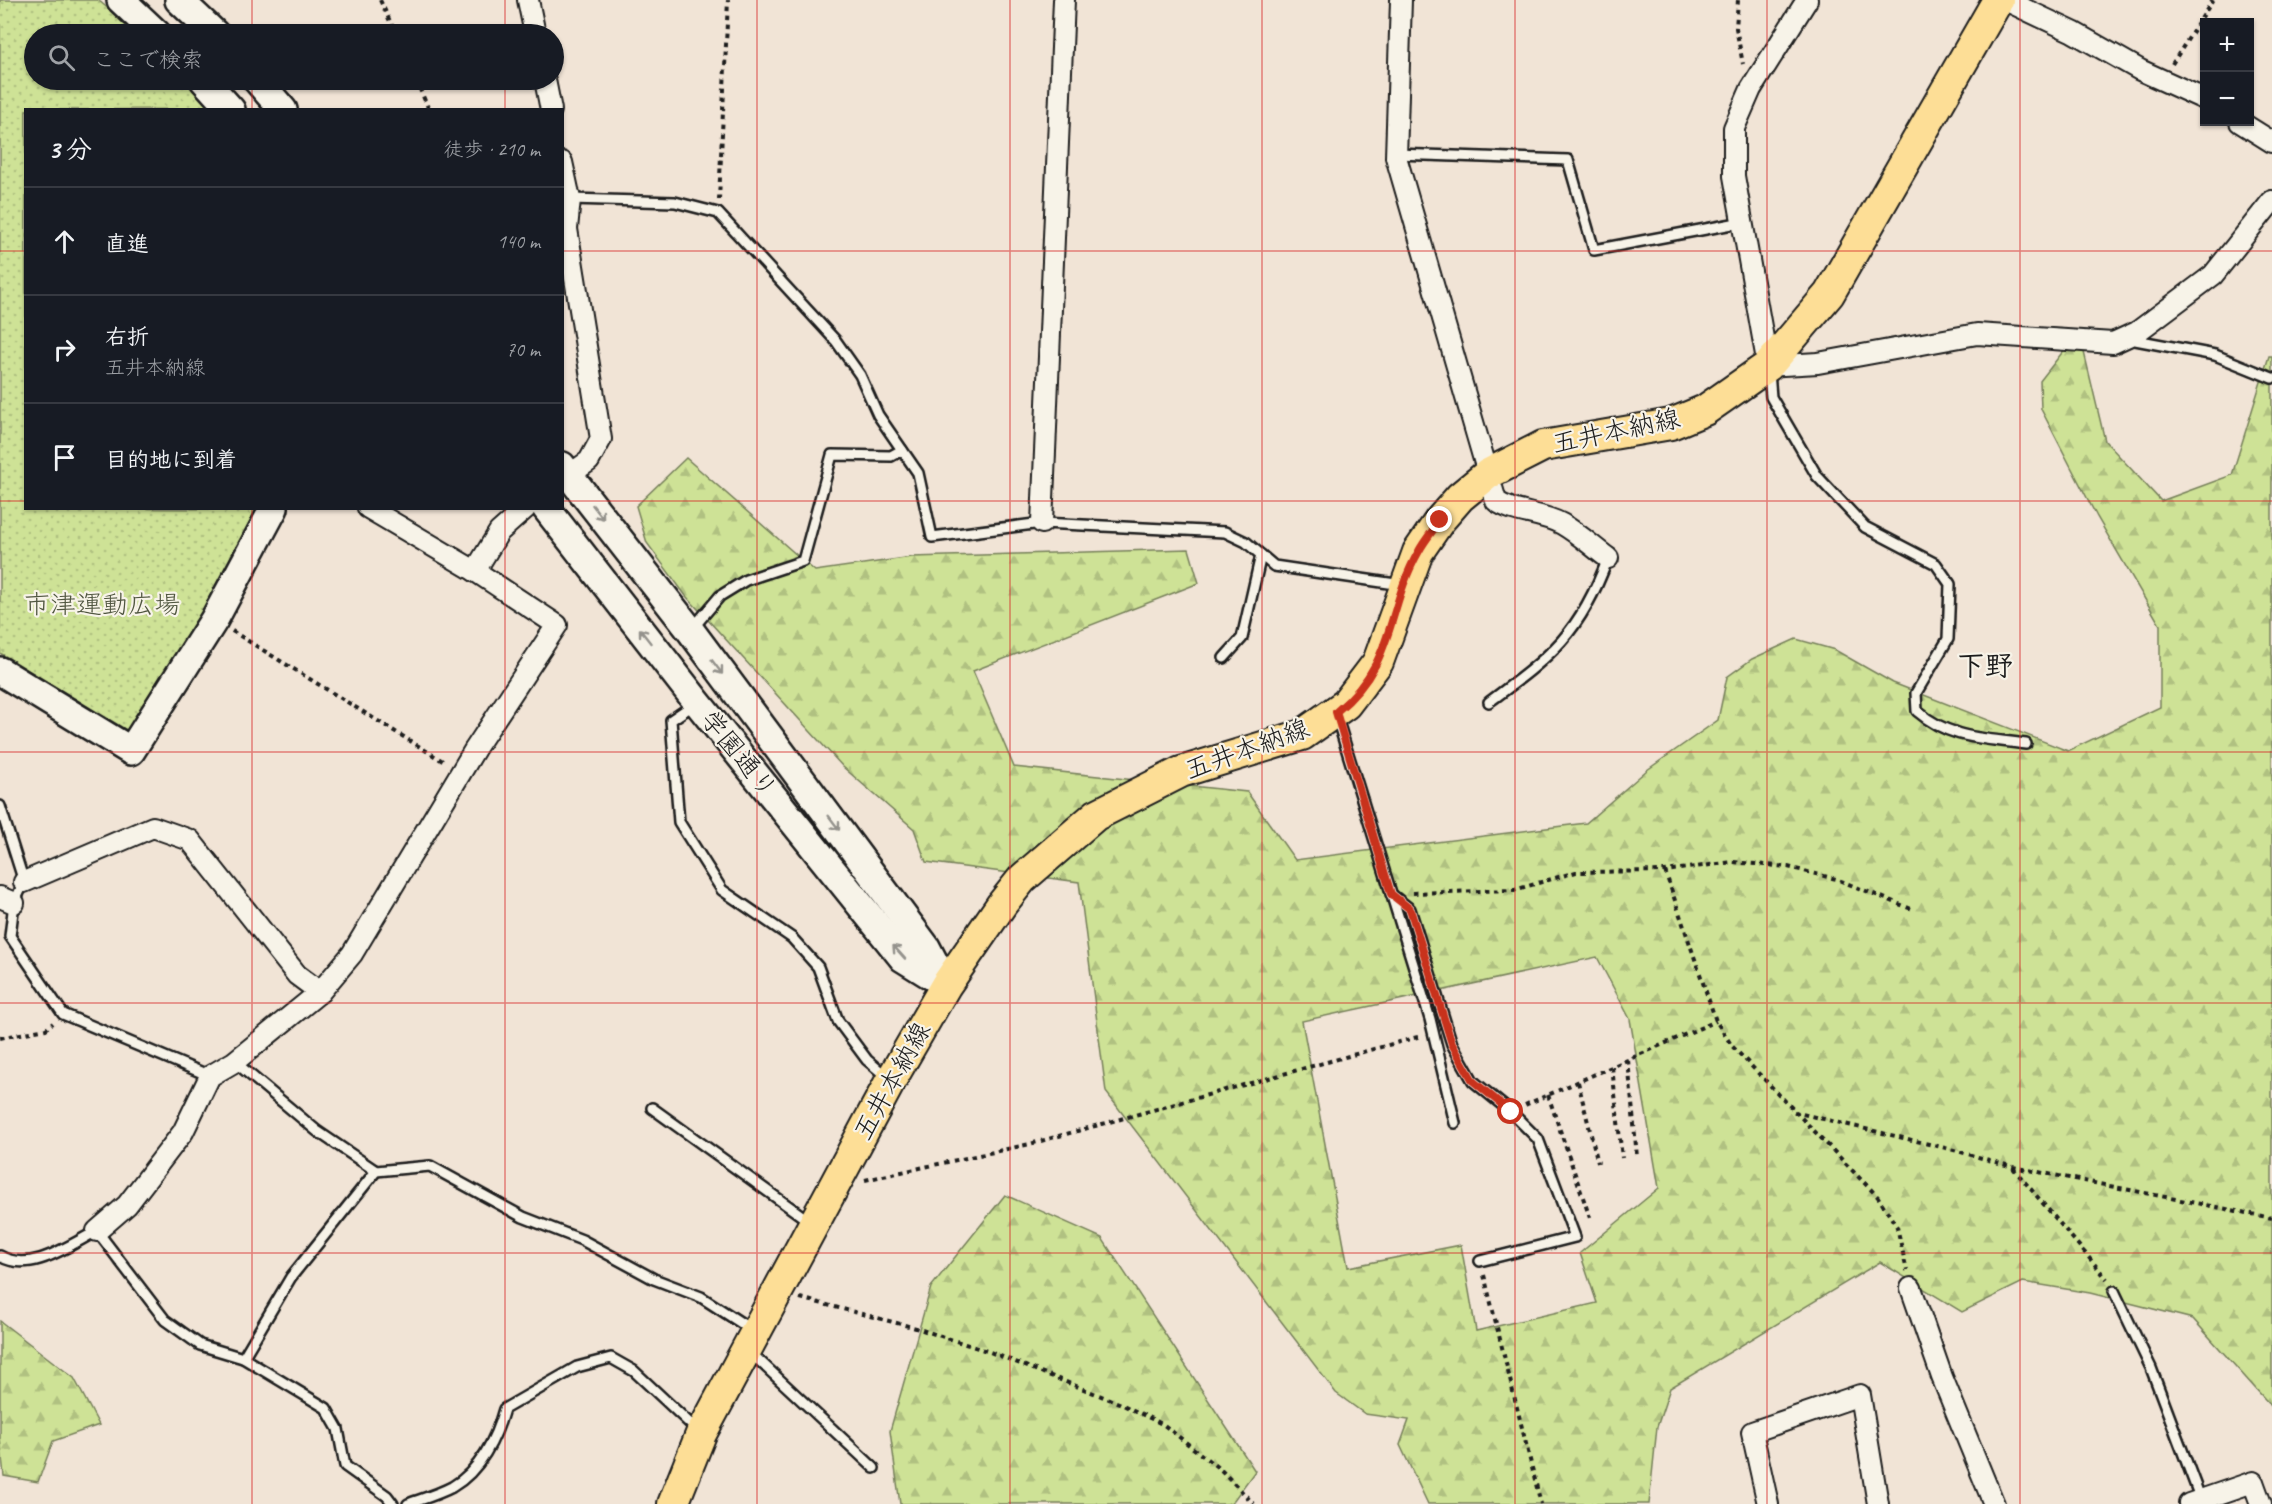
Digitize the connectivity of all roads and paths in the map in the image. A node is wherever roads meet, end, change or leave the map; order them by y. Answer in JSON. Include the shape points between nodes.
{"nodes":[{"id":1,"x":121,"y":0,"type":"edge"},
{"id":2,"x":179,"y":0,"type":"edge"},
{"id":3,"x":380,"y":0,"type":"edge"},
{"id":4,"x":528,"y":0,"type":"edge"},
{"id":5,"x":728,"y":0,"type":"edge"},
{"id":6,"x":1064,"y":0,"type":"edge"},
{"id":7,"x":1401,"y":0,"type":"edge"},
{"id":8,"x":1738,"y":0,"type":"edge"},
{"id":9,"x":1807,"y":0,"type":"edge"},
{"id":10,"x":1998,"y":0,"type":"edge"},
{"id":11,"x":2005,"y":0,"type":"edge"},
{"id":12,"x":2213,"y":0,"type":"edge"},
{"id":13,"x":146,"y":24,"type":"edge"},
{"id":14,"x":204,"y":24,"type":"edge"},
{"id":15,"x":391,"y":24,"type":"edge"},
{"id":16,"x":533,"y":24,"type":"edge"},
{"id":17,"x":2162,"y":80,"type":"junction"},
{"id":18,"x":1751,"y":89,"type":"junction"},
{"id":19,"x":213,"y":90,"type":"edge"},
{"id":20,"x":266,"y":90,"type":"edge"},
{"id":21,"x":420,"y":90,"type":"edge"},
{"id":22,"x":547,"y":90,"type":"edge"},
{"id":23,"x":2200,"y":97,"type":"edge"},
{"id":24,"x":229,"y":108,"type":"edge"},
{"id":25,"x":281,"y":108,"type":"edge"},
{"id":26,"x":428,"y":108,"type":"edge"},
{"id":27,"x":551,"y":108,"type":"edge"},
{"id":28,"x":2246,"y":126,"type":"edge"},
{"id":29,"x":2272,"y":142,"type":"edge"},
{"id":30,"x":1396,"y":154,"type":"junction"},
{"id":31,"x":564,"y":172,"type":"edge"},
{"id":32,"x":570,"y":200,"type":"junction"},
{"id":33,"x":2272,"y":201,"type":"edge"},
{"id":34,"x":718,"y":213,"type":"junction"},
{"id":35,"x":1743,"y":222,"type":"junction"},
{"id":36,"x":2125,"y":338,"type":"junction"},
{"id":37,"x":1768,"y":366,"type":"junction"},
{"id":38,"x":2272,"y":378,"type":"edge"},
{"id":39,"x":902,"y":450,"type":"junction"},
{"id":40,"x":565,"y":474,"type":"edge"},
{"id":41,"x":1488,"y":474,"type":"junction"},
{"id":42,"x":273,"y":510,"type":"edge"},
{"id":43,"x":371,"y":510,"type":"edge"},
{"id":44,"x":524,"y":510,"type":"edge"},
{"id":45,"x":548,"y":510,"type":"edge"},
{"id":46,"x":1042,"y":523,"type":"junction"},
{"id":47,"x":1261,"y":555,"type":"junction"},
{"id":48,"x":1608,"y":558,"type":"joint"},
{"id":49,"x":475,"y":571,"type":"junction"},
{"id":50,"x":1405,"y":585,"type":"junction"},
{"id":51,"x":214,"y":620,"type":"junction"},
{"id":52,"x":690,"y":630,"type":"junction"},
{"id":53,"x":1224,"y":658,"type":"dead end"},
{"id":54,"x":0,"y":671,"type":"edge"},
{"id":55,"x":697,"y":702,"type":"junction"},
{"id":56,"x":1489,"y":702,"type":"dead end"},
{"id":57,"x":1336,"y":712,"type":"junction"},
{"id":58,"x":2026,"y":744,"type":"dead end"},
{"id":59,"x":462,"y":773,"type":"junction"},
{"id":60,"x":0,"y":806,"type":"edge"},
{"id":61,"x":1665,"y":871,"type":"junction"},
{"id":62,"x":24,"y":882,"type":"junction"},
{"id":63,"x":1391,"y":894,"type":"junction"},
{"id":64,"x":7,"y":900,"type":"edge"},
{"id":65,"x":1914,"y":909,"type":"dead end"},
{"id":66,"x":946,"y":985,"type":"junction"},
{"id":67,"x":320,"y":992,"type":"junction"},
{"id":68,"x":63,"y":1014,"type":"junction"},
{"id":69,"x":1716,"y":1021,"type":"junction"},
{"id":70,"x":1434,"y":1033,"type":"junction"},
{"id":71,"x":0,"y":1038,"type":"edge"},
{"id":72,"x":1628,"y":1060,"type":"junction"},
{"id":73,"x":234,"y":1062,"type":"junction"},
{"id":74,"x":1612,"y":1067,"type":"junction"},
{"id":75,"x":210,"y":1076,"type":"junction"},
{"id":76,"x":891,"y":1080,"type":"junction"},
{"id":77,"x":1578,"y":1082,"type":"junction"},
{"id":78,"x":1548,"y":1095,"type":"junction"},
{"id":79,"x":652,"y":1108,"type":"dead end"},
{"id":80,"x":1511,"y":1112,"type":"junction"},
{"id":81,"x":1794,"y":1112,"type":"junction"},
{"id":82,"x":1455,"y":1123,"type":"dead end"},
{"id":83,"x":1637,"y":1156,"type":"dead end"},
{"id":84,"x":1622,"y":1158,"type":"dead end"},
{"id":85,"x":1598,"y":1163,"type":"dead end"},
{"id":86,"x":2013,"y":1167,"type":"junction"},
{"id":87,"x":376,"y":1171,"type":"junction"},
{"id":88,"x":833,"y":1187,"type":"junction"},
{"id":89,"x":1590,"y":1218,"type":"dead end"},
{"id":90,"x":2272,"y":1218,"type":"edge"},
{"id":91,"x":814,"y":1225,"type":"junction"},
{"id":92,"x":97,"y":1232,"type":"junction"},
{"id":93,"x":0,"y":1256,"type":"edge"},
{"id":94,"x":1480,"y":1260,"type":"joint"},
{"id":95,"x":1911,"y":1288,"type":"joint"},
{"id":96,"x":2114,"y":1291,"type":"joint"},
{"id":97,"x":778,"y":1292,"type":"junction"},
{"id":98,"x":752,"y":1341,"type":"junction"},
{"id":99,"x":243,"y":1358,"type":"junction"},
{"id":100,"x":701,"y":1434,"type":"junction"},
{"id":101,"x":874,"y":1468,"type":"dead end"},
{"id":102,"x":2195,"y":1502,"type":"edge"},
{"id":103,"x":393,"y":1504,"type":"edge"},
{"id":104,"x":408,"y":1504,"type":"edge"},
{"id":105,"x":673,"y":1504,"type":"edge"},
{"id":106,"x":1254,"y":1504,"type":"edge"},
{"id":107,"x":1541,"y":1504,"type":"edge"},
{"id":108,"x":1768,"y":1504,"type":"edge"},
{"id":109,"x":1878,"y":1504,"type":"edge"},
{"id":110,"x":1994,"y":1504,"type":"edge"},
{"id":111,"x":2261,"y":1504,"type":"edge"}],
"edges":[{"from":1,"to":13,"type":"street"},
{"from":2,"to":14,"type":"street"},
{"from":3,"to":15,"type":"path"},
{"from":4,"to":16,"type":"street"},
{"from":5,"to":34,"type":"path"},
{"from":6,"to":46,"type":"street"},
{"from":7,"to":30,"type":"street"},
{"from":8,"to":18,"type":"path","via":[[1739,52]]},
{"from":9,"to":18,"type":"street"},
{"from":10,"to":37,"type":"main road","name":"五井本納線","via":[[1829,294]]},
{"from":11,"to":17,"type":"street"},
{"from":12,"to":17,"type":"path"},
{"from":17,"to":23,"type":"street"},
{"from":18,"to":35,"type":"street","via":[[1734,128],[1734,176]]},
{"from":19,"to":24,"type":"street"},
{"from":20,"to":25,"type":"street"},
{"from":21,"to":26,"type":"path"},
{"from":22,"to":27,"type":"street"},
{"from":28,"to":29,"type":"street"},
{"from":30,"to":35,"type":"lane","via":[[1568,160],[1594,250]]},
{"from":30,"to":41,"type":"street"},
{"from":31,"to":32,"type":"street"},
{"from":32,"to":34,"type":"lane","via":[[675,201]]},
{"from":32,"to":40,"type":"street","via":[[567,229],[601,439],[589,461]]},
{"from":33,"to":36,"type":"street","via":[[2213,275]]},
{"from":34,"to":39,"type":"lane","via":[[836,341]]},
{"from":35,"to":37,"type":"street"},
{"from":36,"to":37,"type":"street","via":[[2113,342],[1977,334],[1818,363]]},
{"from":36,"to":38,"type":"lane","via":[[2214,355]]},
{"from":37,"to":41,"type":"main road","name":"五井本納線","via":[[1705,410],[1671,424],[1543,446]]},
{"from":37,"to":58,"type":"lane","via":[[1771,397],[1817,476],[1865,527],[1936,564],[1950,584],[1948,639],[1916,693],[1917,711],[1931,723],[1971,738]]},
{"from":39,"to":46,"type":"lane","via":[[918,473],[932,537]]},
{"from":39,"to":52,"type":"lane","via":[[891,456],[832,455],[802,561],[746,580],[720,596]]},
{"from":40,"to":52,"type":"street","one_way":true},
{"from":41,"to":48,"type":"street","via":[[1496,501],[1509,510],[1524,510],[1562,524]]},
{"from":41,"to":50,"type":"main road","name":"五井本納線","via":[[1440,520],[1418,552]]},
{"from":42,"to":51,"type":"street"},
{"from":43,"to":49,"type":"street"},
{"from":44,"to":49,"type":"street","via":[[499,532]]},
{"from":55,"to":45,"type":"street","name":"学園通り","one_way":true},
{"from":46,"to":47,"type":"lane","via":[[1225,532]]},
{"from":47,"to":50,"type":"lane","via":[[1274,566]]},
{"from":47,"to":53,"type":"lane","via":[[1242,638]]},
{"from":48,"to":56,"type":"lane","via":[[1594,597],[1553,653]]},
{"from":49,"to":59,"type":"street","via":[[556,625]]},
{"from":50,"to":57,"type":"main road","name":"五井本納線","via":[[1378,662],[1363,685]]},
{"from":51,"to":54,"type":"street","via":[[131,752]]},
{"from":51,"to":59,"type":"path"},
{"from":52,"to":66,"type":"street","one_way":true,"via":[[926,947]]},
{"from":66,"to":55,"type":"street","name":"学園通り","one_way":true,"via":[[903,957]]},
{"from":55,"to":76,"type":"lane","via":[[671,720],[679,822],[722,890],[792,938],[818,967],[838,1021],[867,1060]]},
{"from":57,"to":63,"type":"lane"},
{"from":57,"to":66,"type":"main road","name":"五井本納線","via":[[1302,735],[1181,772],[1096,815],[1022,879]]},
{"from":59,"to":67,"type":"street","via":[[352,954]]},
{"from":60,"to":62,"type":"lane"},
{"from":61,"to":63,"type":"path","via":[[1576,872],[1514,890]]},
{"from":61,"to":65,"type":"path","via":[[1734,862],[1788,867],[1836,879]]},
{"from":61,"to":69,"type":"path"},
{"from":62,"to":64,"type":"lane"},
{"from":62,"to":67,"type":"street","via":[[153,827],[190,840],[297,975]]},
{"from":63,"to":70,"type":"lane"},
{"from":63,"to":80,"type":"lane","via":[[1410,909],[1452,1044],[1473,1081]]},
{"from":64,"to":68,"type":"lane","via":[[10,936]]},
{"from":66,"to":76,"type":"main road","name":"五井本納線"},
{"from":67,"to":73,"type":"street"},
{"from":68,"to":71,"type":"path","via":[[46,1029]]},
{"from":68,"to":75,"type":"lane"},
{"from":69,"to":72,"type":"path"},
{"from":69,"to":81,"type":"path","via":[[1732,1046]]},
{"from":70,"to":82,"type":"lane"},
{"from":70,"to":88,"type":"path","via":[[1030,1144]]},
{"from":72,"to":74,"type":"path"},
{"from":72,"to":83,"type":"path"},
{"from":73,"to":75,"type":"street"},
{"from":73,"to":87,"type":"lane","via":[[317,1131]]},
{"from":74,"to":77,"type":"path"},
{"from":74,"to":84,"type":"path"},
{"from":75,"to":92,"type":"street","via":[[183,1132],[126,1205]]},
{"from":76,"to":88,"type":"main road","name":"五井本納線"},
{"from":77,"to":78,"type":"path"},
{"from":77,"to":85,"type":"path"},
{"from":78,"to":80,"type":"path"},
{"from":78,"to":89,"type":"path"},
{"from":79,"to":91,"type":"lane"},
{"from":80,"to":94,"type":"lane","via":[[1538,1139],[1575,1237]]},
{"from":81,"to":86,"type":"path"},
{"from":81,"to":95,"type":"path","via":[[1878,1197],[1897,1227]]},
{"from":86,"to":90,"type":"path"},
{"from":86,"to":96,"type":"path","via":[[2104,1273]]},
{"from":87,"to":98,"type":"lane","via":[[430,1166],[522,1216],[701,1297]]},
{"from":87,"to":99,"type":"lane","via":[[291,1277]]},
{"from":88,"to":91,"type":"main road","name":"五井本納線"},
{"from":91,"to":97,"type":"main road","name":"五井本納線"},
{"from":92,"to":93,"type":"lane","via":[[35,1261]]},
{"from":92,"to":99,"type":"lane","via":[[165,1320],[200,1345]]},
{"from":94,"to":107,"type":"path"},
{"from":95,"to":110,"type":"street"},
{"from":96,"to":102,"type":"lane","via":[[2151,1368]]},
{"from":97,"to":98,"type":"main road","name":"五井本納線"},
{"from":97,"to":106,"type":"path","via":[[990,1352],[1119,1403],[1164,1425],[1222,1471]]},
{"from":98,"to":100,"type":"main road","name":"五井本納線"},
{"from":98,"to":101,"type":"lane"},
{"from":99,"to":103,"type":"lane","via":[[326,1408],[338,1429],[345,1466]]},
{"from":100,"to":104,"type":"lane","via":[[634,1371],[611,1358],[577,1367],[504,1409],[497,1434],[475,1467],[453,1487]]},
{"from":100,"to":105,"type":"main road","name":"五井本納線"},
{"from":102,"to":111,"type":"street","via":[[2253,1482]]},
{"from":108,"to":109,"type":"street","via":[[1752,1432],[1860,1395]]}]}
